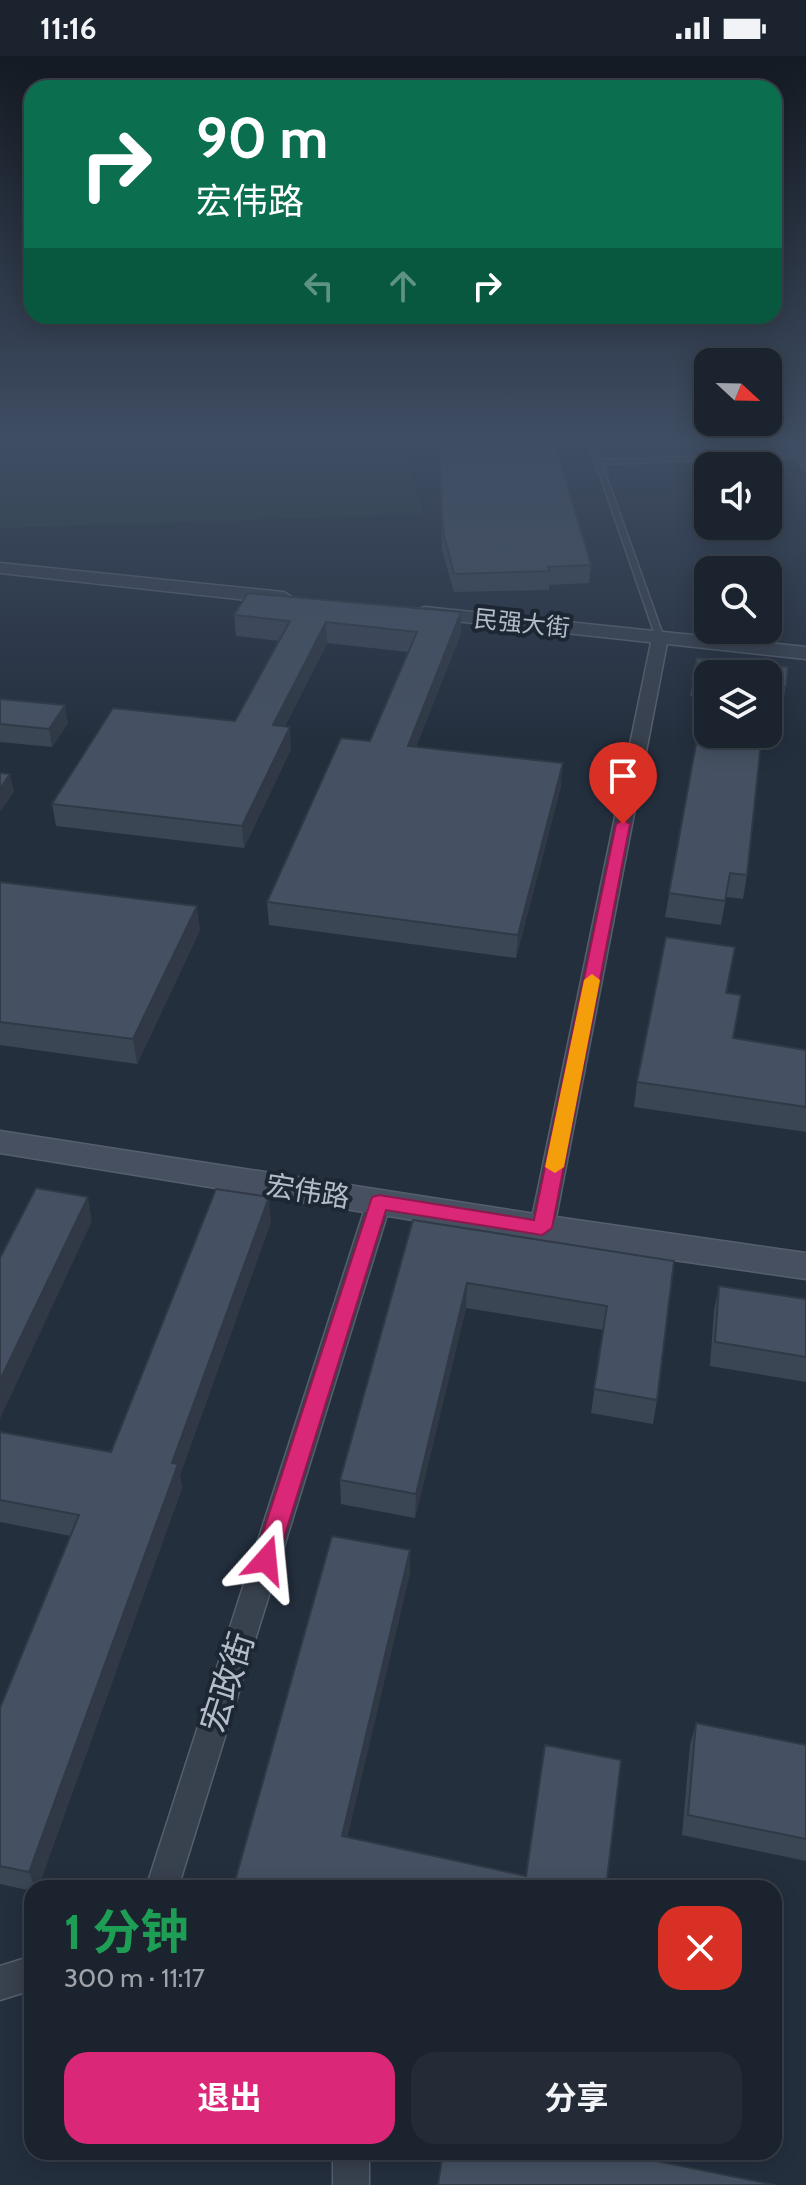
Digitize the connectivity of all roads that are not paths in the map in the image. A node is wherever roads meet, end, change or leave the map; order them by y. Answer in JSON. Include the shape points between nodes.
{"nodes":[{"id":1,"x":626,"y":542,"type":"edge"},
{"id":2,"x":0,"y":568,"type":"edge"},
{"id":3,"x":299,"y":599,"type":"edge"},
{"id":4,"x":409,"y":611,"type":"edge"},
{"id":5,"x":660,"y":638,"type":"junction"},
{"id":6,"x":806,"y":653,"type":"edge"},
{"id":7,"x":0,"y":1142,"type":"edge"},
{"id":8,"x":379,"y":1202,"type":"junction"},
{"id":9,"x":542,"y":1228,"type":"junction"},
{"id":10,"x":806,"y":1266,"type":"edge"},
{"id":11,"x":165,"y":1880,"type":"edge"},
{"id":12,"x":24,"y":1976,"type":"edge"},
{"id":13,"x":0,"y":1983,"type":"edge"},
{"id":14,"x":351,"y":2160,"type":"edge"},
{"id":15,"x":351,"y":2185,"type":"edge"}],
"edges":[{"from":1,"to":5,"type":"lane"},
{"from":2,"to":3,"type":"street"},
{"from":4,"to":5,"type":"street","name":"民强大街"},
{"from":5,"to":6,"type":"street","name":"民强大街"},
{"from":5,"to":9,"type":"street"},
{"from":7,"to":8,"type":"main road","name":"宏伟路"},
{"from":8,"to":9,"type":"main road","name":"宏伟路"},
{"from":8,"to":11,"type":"street","name":"宏政街"},
{"from":9,"to":10,"type":"main road","name":"宏伟路"},
{"from":12,"to":13,"type":"street"},
{"from":14,"to":15,"type":"street"}]}
